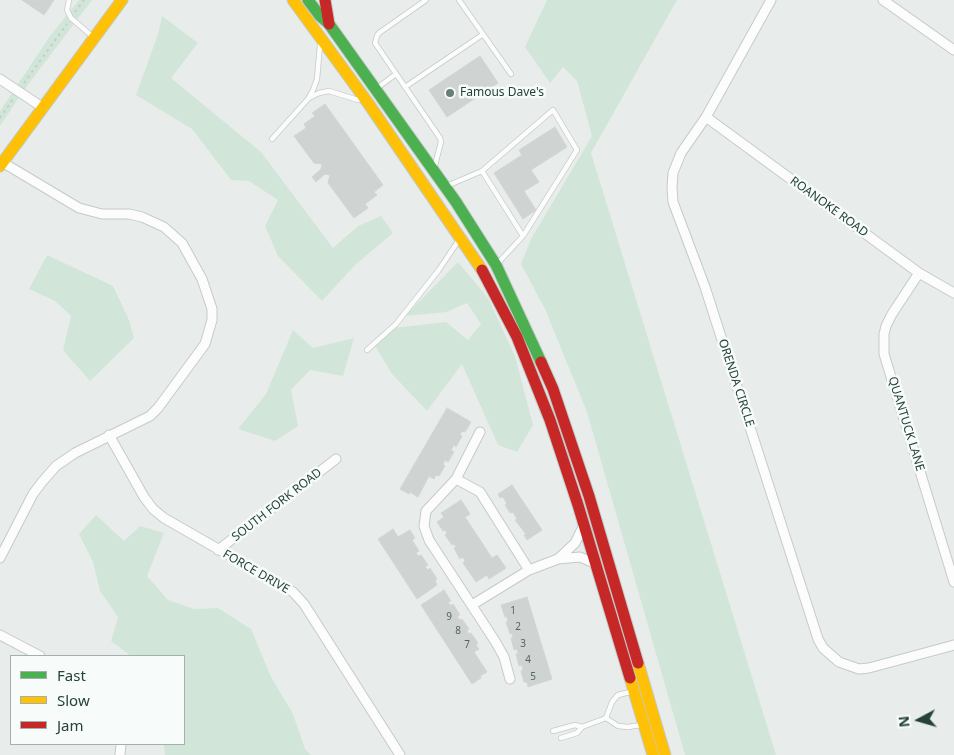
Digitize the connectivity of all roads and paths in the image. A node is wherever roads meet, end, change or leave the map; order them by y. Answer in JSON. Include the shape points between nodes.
{"nodes":[{"id":1,"x":68,"y":0,"type":"edge"},
{"id":2,"x":84,"y":0,"type":"edge"},
{"id":3,"x":122,"y":0,"type":"edge"},
{"id":4,"x":293,"y":0,"type":"edge"},
{"id":5,"x":308,"y":0,"type":"edge"},
{"id":6,"x":325,"y":0,"type":"edge"},
{"id":7,"x":426,"y":0,"type":"edge"},
{"id":8,"x":459,"y":0,"type":"edge"},
{"id":9,"x":771,"y":0,"type":"edge"},
{"id":10,"x":883,"y":0,"type":"edge"},
{"id":11,"x":71,"y":18,"type":"junction"},
{"id":12,"x":329,"y":24,"type":"junction"},
{"id":13,"x":482,"y":35,"type":"junction"},
{"id":14,"x":93,"y":37,"type":"junction"},
{"id":15,"x":321,"y":38,"type":"junction"},
{"id":16,"x":954,"y":50,"type":"edge"},
{"id":17,"x":396,"y":74,"type":"junction"},
{"id":18,"x":511,"y":74,"type":"dead end"},
{"id":19,"x":0,"y":79,"type":"edge"},
{"id":20,"x":405,"y":87,"type":"junction"},
{"id":21,"x":375,"y":89,"type":"junction"},
{"id":22,"x":18,"y":91,"type":"junction"},
{"id":23,"x":308,"y":99,"type":"junction"},
{"id":24,"x":368,"y":103,"type":"junction"},
{"id":25,"x":42,"y":107,"type":"junction"},
{"id":26,"x":706,"y":117,"type":"junction"},
{"id":27,"x":0,"y":118,"type":"edge"},
{"id":28,"x":272,"y":139,"type":"dead end"},
{"id":29,"x":1,"y":164,"type":"edge"},
{"id":30,"x":434,"y":171,"type":"junction"},
{"id":31,"x":482,"y":171,"type":"junction"},
{"id":32,"x":445,"y":186,"type":"junction"},
{"id":33,"x":523,"y":236,"type":"junction"},
{"id":34,"x":461,"y":237,"type":"junction"},
{"id":35,"x":496,"y":265,"type":"junction"},
{"id":36,"x":919,"y":273,"type":"junction"},
{"id":37,"x":954,"y":293,"type":"edge"},
{"id":38,"x":367,"y":350,"type":"dead end"},
{"id":39,"x":480,"y":432,"type":"dead end"},
{"id":40,"x":109,"y":435,"type":"junction"},
{"id":41,"x":336,"y":459,"type":"dead end"},
{"id":42,"x":456,"y":479,"type":"junction"},
{"id":43,"x":584,"y":525,"type":"junction"},
{"id":44,"x":218,"y":550,"type":"junction"},
{"id":45,"x":0,"y":558,"type":"edge"},
{"id":46,"x":558,"y":559,"type":"junction"},
{"id":47,"x":596,"y":564,"type":"junction"},
{"id":48,"x":529,"y":570,"type":"junction"},
{"id":49,"x":954,"y":582,"type":"edge"},
{"id":50,"x":472,"y":605,"type":"junction"},
{"id":51,"x":0,"y":635,"type":"edge"},
{"id":52,"x":954,"y":645,"type":"edge"},
{"id":53,"x":38,"y":655,"type":"edge"},
{"id":54,"x":510,"y":679,"type":"dead end"},
{"id":55,"x":634,"y":690,"type":"junction"},
{"id":56,"x":606,"y":718,"type":"junction"},
{"id":57,"x":644,"y":724,"type":"junction"},
{"id":58,"x":582,"y":727,"type":"junction"},
{"id":59,"x":553,"y":731,"type":"dead end"},
{"id":60,"x":561,"y":738,"type":"dead end"},
{"id":61,"x":400,"y":755,"type":"edge"},
{"id":62,"x":652,"y":755,"type":"edge"},
{"id":63,"x":665,"y":755,"type":"edge"}],
"edges":[{"from":1,"to":11,"type":"lane","via":[[67,10]]},
{"from":2,"to":11,"type":"path"},
{"from":3,"to":14,"type":"main road"},
{"from":4,"to":15,"type":"main road"},
{"from":5,"to":12,"type":"main road"},
{"from":6,"to":12,"type":"main road"},
{"from":7,"to":17,"type":"lane","via":[[376,36],[376,45]]},
{"from":8,"to":13,"type":"lane"},
{"from":9,"to":26,"type":"street","name":"ORENDA CIRCLE"},
{"from":10,"to":16,"type":"street"},
{"from":11,"to":14,"type":"lane"},
{"from":11,"to":22,"type":"path"},
{"from":12,"to":21,"type":"main road"},
{"from":13,"to":18,"type":"lane"},
{"from":13,"to":20,"type":"lane"},
{"from":14,"to":25,"type":"main road"},
{"from":15,"to":23,"type":"lane","via":[[316,79]]},
{"from":15,"to":24,"type":"main road"},
{"from":17,"to":20,"type":"lane"},
{"from":17,"to":21,"type":"lane"},
{"from":19,"to":22,"type":"street"},
{"from":20,"to":30,"type":"lane","via":[[440,138]]},
{"from":21,"to":30,"type":"main road"},
{"from":22,"to":25,"type":"street"},
{"from":22,"to":27,"type":"path"},
{"from":23,"to":24,"type":"lane","via":[[329,91]]},
{"from":23,"to":28,"type":"lane"},
{"from":24,"to":34,"type":"main road"},
{"from":25,"to":29,"type":"main road"},
{"from":26,"to":36,"type":"street","name":"ROANOKE ROAD"},
{"from":26,"to":52,"type":"street","name":"ORENDA CIRCLE","via":[[675,166],[673,202],[705,287],[818,639],[839,662],[858,668],[879,666]]},
{"from":29,"to":40,"type":"street","via":[[79,208],[102,214],[129,214],[164,227],[182,243],[209,296],[212,309],[210,332],[198,355],[150,416]]},
{"from":30,"to":32,"type":"main road"},
{"from":31,"to":32,"type":"lane"},
{"from":31,"to":33,"type":"lane"},
{"from":31,"to":33,"type":"lane","via":[[553,110],[578,150]]},
{"from":32,"to":35,"type":"main road"},
{"from":33,"to":35,"type":"lane"},
{"from":34,"to":38,"type":"lane","via":[[396,324]]},
{"from":34,"to":43,"type":"main road","via":[[484,273],[533,374]]},
{"from":35,"to":63,"type":"main road","via":[[553,389],[589,496]]},
{"from":36,"to":37,"type":"street","name":"ROANOKE ROAD"},
{"from":36,"to":49,"type":"street","name":"QUANTUCK LANE","via":[[886,326],[884,348]]},
{"from":39,"to":42,"type":"street"},
{"from":40,"to":44,"type":"street","name":"FORCE DRIVE","via":[[153,509]]},
{"from":40,"to":45,"type":"street","via":[[56,466],[33,494]]},
{"from":41,"to":44,"type":"street","name":"SOUTH FORK ROAD"},
{"from":42,"to":48,"type":"street","via":[[480,492]]},
{"from":42,"to":50,"type":"street","via":[[426,512],[424,526],[429,540]]},
{"from":43,"to":46,"type":"street","via":[[574,543]]},
{"from":43,"to":47,"type":"main road"},
{"from":44,"to":61,"type":"street","name":"FORCE DRIVE","via":[[293,592],[304,604]]},
{"from":46,"to":47,"type":"street","via":[[580,557]]},
{"from":46,"to":48,"type":"street"},
{"from":47,"to":55,"type":"main road"},
{"from":48,"to":50,"type":"street"},
{"from":50,"to":54,"type":"street","via":[[500,649]]},
{"from":51,"to":53,"type":"street"},
{"from":55,"to":56,"type":"lane","via":[[618,695]]},
{"from":55,"to":57,"type":"main road"},
{"from":56,"to":57,"type":"lane","via":[[618,726]]},
{"from":56,"to":58,"type":"lane"},
{"from":57,"to":62,"type":"main road"},
{"from":58,"to":59,"type":"lane","via":[[574,725]]},
{"from":58,"to":60,"type":"lane","via":[[578,733]]}]}
